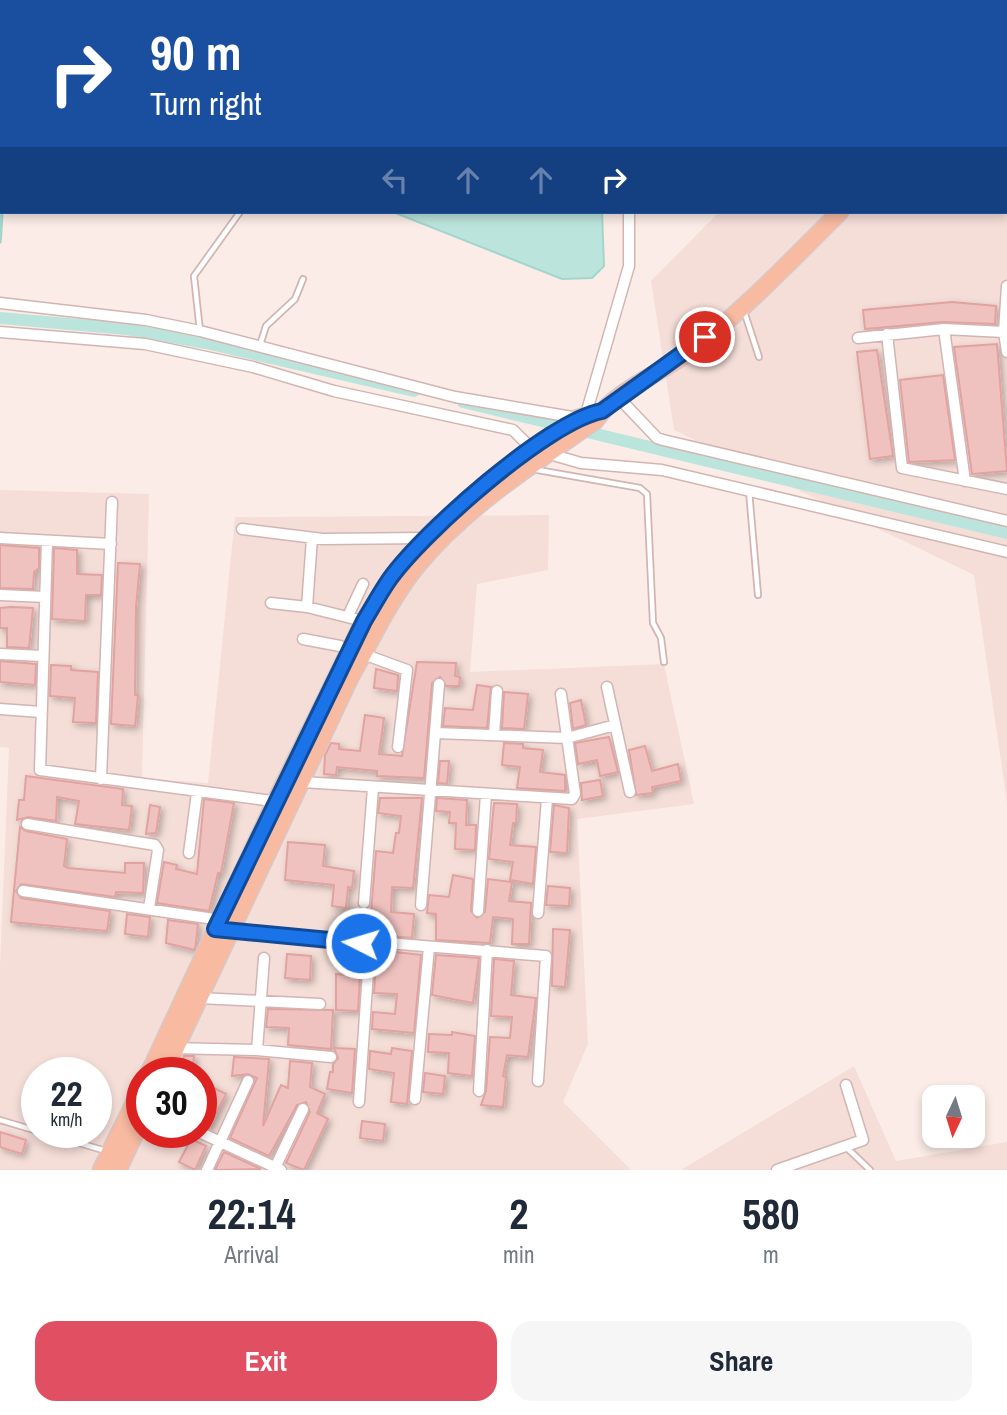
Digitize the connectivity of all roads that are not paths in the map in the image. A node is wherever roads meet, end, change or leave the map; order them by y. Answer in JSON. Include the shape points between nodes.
{"nodes":[{"id":1,"x":239,"y":214,"type":"edge"},
{"id":2,"x":629,"y":214,"type":"edge"},
{"id":3,"x":838,"y":214,"type":"edge"},
{"id":4,"x":303,"y":279,"type":"dead end"},
{"id":5,"x":1007,"y":286,"type":"edge"},
{"id":6,"x":3,"y":303,"type":"edge"},
{"id":7,"x":742,"y":305,"type":"junction"},
{"id":8,"x":944,"y":329,"type":"junction"},
{"id":9,"x":200,"y":331,"type":"junction"},
{"id":10,"x":0,"y":332,"type":"edge"},
{"id":11,"x":1004,"y":332,"type":"junction"},
{"id":12,"x":887,"y":334,"type":"junction"},
{"id":13,"x":858,"y":338,"type":"dead end"},
{"id":14,"x":260,"y":345,"type":"junction"},
{"id":15,"x":1007,"y":352,"type":"edge"},
{"id":16,"x":759,"y":356,"type":"dead end"},
{"id":17,"x":619,"y":398,"type":"junction"},
{"id":18,"x":585,"y":418,"type":"junction"},
{"id":19,"x":549,"y":446,"type":"junction"},
{"id":20,"x":533,"y":449,"type":"junction"},
{"id":21,"x":528,"y":468,"type":"junction"},
{"id":22,"x":965,"y":481,"type":"junction"},
{"id":23,"x":1007,"y":488,"type":"edge"},
{"id":24,"x":749,"y":491,"type":"junction"},
{"id":25,"x":112,"y":502,"type":"dead end"},
{"id":26,"x":1007,"y":521,"type":"edge"},
{"id":27,"x":242,"y":529,"type":"dead end"},
{"id":28,"x":0,"y":538,"type":"edge"},
{"id":29,"x":312,"y":538,"type":"junction"},
{"id":30,"x":426,"y":538,"type":"junction"},
{"id":31,"x":47,"y":541,"type":"junction"},
{"id":32,"x":111,"y":544,"type":"junction"},
{"id":33,"x":1007,"y":552,"type":"edge"},
{"id":34,"x":419,"y":555,"type":"junction"},
{"id":35,"x":363,"y":584,"type":"dead end"},
{"id":36,"x":0,"y":595,"type":"edge"},
{"id":37,"x":758,"y":595,"type":"dead end"},
{"id":38,"x":45,"y":597,"type":"junction"},
{"id":39,"x":271,"y":603,"type":"dead end"},
{"id":40,"x":307,"y":607,"type":"junction"},
{"id":41,"x":348,"y":616,"type":"junction"},
{"id":42,"x":371,"y":624,"type":"junction"},
{"id":43,"x":303,"y":639,"type":"dead end"},
{"id":44,"x":356,"y":652,"type":"junction"},
{"id":45,"x":0,"y":654,"type":"edge"},
{"id":46,"x":43,"y":656,"type":"junction"},
{"id":47,"x":664,"y":662,"type":"dead end"},
{"id":48,"x":439,"y":684,"type":"dead end"},
{"id":49,"x":607,"y":687,"type":"dead end"},
{"id":50,"x":497,"y":691,"type":"dead end"},
{"id":51,"x":561,"y":694,"type":"dead end"},
{"id":52,"x":0,"y":709,"type":"edge"},
{"id":53,"x":41,"y":712,"type":"junction"},
{"id":54,"x":615,"y":726,"type":"junction"},
{"id":55,"x":435,"y":733,"type":"junction"},
{"id":56,"x":494,"y":735,"type":"junction"},
{"id":57,"x":567,"y":738,"type":"junction"},
{"id":58,"x":398,"y":747,"type":"dead end"},
{"id":59,"x":101,"y":779,"type":"junction"},
{"id":60,"x":303,"y":782,"type":"junction"},
{"id":61,"x":373,"y":788,"type":"junction"},
{"id":62,"x":429,"y":791,"type":"junction"},
{"id":63,"x":630,"y":792,"type":"dead end"},
{"id":64,"x":197,"y":793,"type":"junction"},
{"id":65,"x":485,"y":794,"type":"junction"},
{"id":66,"x":547,"y":799,"type":"junction"},
{"id":67,"x":275,"y":802,"type":"junction"},
{"id":68,"x":292,"y":804,"type":"junction"},
{"id":69,"x":27,"y":824,"type":"dead end"},
{"id":70,"x":189,"y":853,"type":"dead end"},
{"id":71,"x":23,"y":891,"type":"dead end"},
{"id":72,"x":364,"y":903,"type":"dead end"},
{"id":73,"x":421,"y":905,"type":"dead end"},
{"id":74,"x":149,"y":908,"type":"junction"},
{"id":75,"x":478,"y":911,"type":"dead end"},
{"id":76,"x":538,"y":913,"type":"dead end"},
{"id":77,"x":222,"y":926,"type":"junction"},
{"id":78,"x":370,"y":943,"type":"junction"},
{"id":79,"x":429,"y":947,"type":"junction"},
{"id":80,"x":487,"y":950,"type":"junction"},
{"id":81,"x":264,"y":958,"type":"dead end"},
{"id":82,"x":199,"y":998,"type":"junction"},
{"id":83,"x":261,"y":1000,"type":"junction"},
{"id":84,"x":320,"y":1004,"type":"dead end"},
{"id":85,"x":169,"y":1048,"type":"junction"},
{"id":86,"x":257,"y":1050,"type":"junction"},
{"id":87,"x":162,"y":1057,"type":"edge"},
{"id":88,"x":167,"y":1057,"type":"edge"},
{"id":89,"x":331,"y":1057,"type":"dead end"},
{"id":90,"x":248,"y":1081,"type":"dead end"},
{"id":91,"x":538,"y":1081,"type":"dead end"},
{"id":92,"x":846,"y":1085,"type":"dead end"},
{"id":93,"x":479,"y":1091,"type":"dead end"},
{"id":94,"x":415,"y":1099,"type":"dead end"},
{"id":95,"x":359,"y":1102,"type":"dead end"},
{"id":96,"x":303,"y":1109,"type":"dead end"},
{"id":97,"x":0,"y":1120,"type":"edge"},
{"id":98,"x":126,"y":1120,"type":"edge"},
{"id":99,"x":21,"y":1126,"type":"edge"},
{"id":100,"x":217,"y":1140,"type":"edge"},
{"id":101,"x":221,"y":1142,"type":"junction"},
{"id":102,"x":847,"y":1147,"type":"junction"},
{"id":103,"x":96,"y":1148,"type":"edge"},
{"id":104,"x":128,"y":1148,"type":"edge"},
{"id":105,"x":110,"y":1152,"type":"junction"},
{"id":106,"x":794,"y":1167,"type":"edge"},
{"id":107,"x":276,"y":1169,"type":"edge"},
{"id":108,"x":101,"y":1170,"type":"edge"},
{"id":109,"x":118,"y":1170,"type":"edge"},
{"id":110,"x":208,"y":1170,"type":"edge"},
{"id":111,"x":777,"y":1170,"type":"edge"},
{"id":112,"x":870,"y":1170,"type":"edge"}],
"edges":[{"from":1,"to":9,"type":"lane","via":[[194,275]]},
{"from":2,"to":18,"type":"street","via":[[629,266]]},
{"from":3,"to":7,"type":"main road"},
{"from":4,"to":14,"type":"lane","via":[[295,299],[266,326]]},
{"from":5,"to":11,"type":"street"},
{"from":6,"to":9,"type":"street"},
{"from":7,"to":16,"type":"lane"},
{"from":7,"to":17,"type":"main road","via":[[687,353]]},
{"from":8,"to":11,"type":"street"},
{"from":8,"to":12,"type":"street"},
{"from":8,"to":22,"type":"street"},
{"from":9,"to":14,"type":"street"},
{"from":10,"to":20,"type":"street","via":[[134,342],[247,366],[334,391],[513,430]]},
{"from":11,"to":15,"type":"street"},
{"from":12,"to":13,"type":"street"},
{"from":12,"to":22,"type":"street","via":[[900,465]]},
{"from":14,"to":18,"type":"street","via":[[455,397]]},
{"from":17,"to":18,"type":"main road"},
{"from":17,"to":26,"type":"street","via":[[663,440]]},
{"from":18,"to":19,"type":"main road"},
{"from":18,"to":19,"type":"main road","via":[[567,441]]},
{"from":19,"to":20,"type":"main road"},
{"from":19,"to":21,"type":"main road"},
{"from":19,"to":24,"type":"street","via":[[590,465],[662,470]]},
{"from":20,"to":30,"type":"main road"},
{"from":21,"to":34,"type":"main road"},
{"from":21,"to":47,"type":"lane","via":[[645,490],[653,624],[661,638]]},
{"from":22,"to":23,"type":"street"},
{"from":24,"to":33,"type":"street"},
{"from":24,"to":37,"type":"lane"},
{"from":25,"to":32,"type":"street"},
{"from":27,"to":29,"type":"street"},
{"from":28,"to":31,"type":"street"},
{"from":29,"to":30,"type":"street"},
{"from":29,"to":40,"type":"street"},
{"from":30,"to":34,"type":"main road"},
{"from":31,"to":32,"type":"street"},
{"from":31,"to":38,"type":"street"},
{"from":32,"to":59,"type":"street"},
{"from":34,"to":42,"type":"main road","via":[[390,579]]},
{"from":35,"to":41,"type":"street"},
{"from":36,"to":38,"type":"street"},
{"from":38,"to":46,"type":"street"},
{"from":39,"to":40,"type":"street"},
{"from":40,"to":41,"type":"street"},
{"from":41,"to":42,"type":"street"},
{"from":42,"to":44,"type":"main road"},
{"from":43,"to":44,"type":"street"},
{"from":44,"to":58,"type":"street","via":[[407,670]]},
{"from":44,"to":60,"type":"main road"},
{"from":44,"to":67,"type":"main road"},
{"from":45,"to":46,"type":"street"},
{"from":46,"to":53,"type":"street"},
{"from":48,"to":55,"type":"street"},
{"from":49,"to":54,"type":"street"},
{"from":50,"to":56,"type":"street"},
{"from":51,"to":57,"type":"street"},
{"from":52,"to":53,"type":"street"},
{"from":53,"to":59,"type":"street","via":[[40,770]]},
{"from":54,"to":57,"type":"street"},
{"from":54,"to":63,"type":"street"},
{"from":55,"to":56,"type":"street"},
{"from":55,"to":62,"type":"street"},
{"from":56,"to":57,"type":"street"},
{"from":57,"to":66,"type":"street","via":[[575,798]]},
{"from":59,"to":64,"type":"street"},
{"from":60,"to":61,"type":"street"},
{"from":60,"to":68,"type":"main road"},
{"from":61,"to":62,"type":"street"},
{"from":61,"to":72,"type":"street"},
{"from":62,"to":65,"type":"street"},
{"from":62,"to":73,"type":"street"},
{"from":64,"to":67,"type":"street"},
{"from":64,"to":70,"type":"street"},
{"from":65,"to":66,"type":"street"},
{"from":65,"to":75,"type":"street"},
{"from":66,"to":76,"type":"street"},
{"from":67,"to":68,"type":"street"},
{"from":67,"to":77,"type":"main road"},
{"from":68,"to":77,"type":"main road"},
{"from":69,"to":74,"type":"street","via":[[158,847]]},
{"from":71,"to":74,"type":"street"},
{"from":74,"to":77,"type":"street"},
{"from":77,"to":78,"type":"street"},
{"from":77,"to":82,"type":"main road"},
{"from":77,"to":85,"type":"main road"},
{"from":78,"to":79,"type":"street"},
{"from":78,"to":95,"type":"street"},
{"from":79,"to":80,"type":"street"},
{"from":79,"to":94,"type":"street"},
{"from":80,"to":91,"type":"street","via":[[547,956]]},
{"from":80,"to":93,"type":"street"},
{"from":81,"to":83,"type":"street"},
{"from":82,"to":83,"type":"street"},
{"from":82,"to":85,"type":"main road"},
{"from":83,"to":84,"type":"street"},
{"from":83,"to":86,"type":"street"},
{"from":85,"to":86,"type":"street"},
{"from":85,"to":87,"type":"main road"},
{"from":85,"to":88,"type":"main road"},
{"from":86,"to":89,"type":"street"},
{"from":90,"to":101,"type":"street"},
{"from":92,"to":102,"type":"street","via":[[863,1136],[859,1143]]},
{"from":96,"to":107,"type":"street"},
{"from":97,"to":99,"type":"lane"},
{"from":98,"to":105,"type":"main road"},
{"from":100,"to":101,"type":"street"},
{"from":101,"to":107,"type":"street"},
{"from":101,"to":110,"type":"street"},
{"from":102,"to":106,"type":"street"},
{"from":102,"to":112,"type":"lane"},
{"from":103,"to":105,"type":"lane"},
{"from":104,"to":109,"type":"main road"},
{"from":105,"to":108,"type":"main road"},
{"from":106,"to":111,"type":"street"}]}
